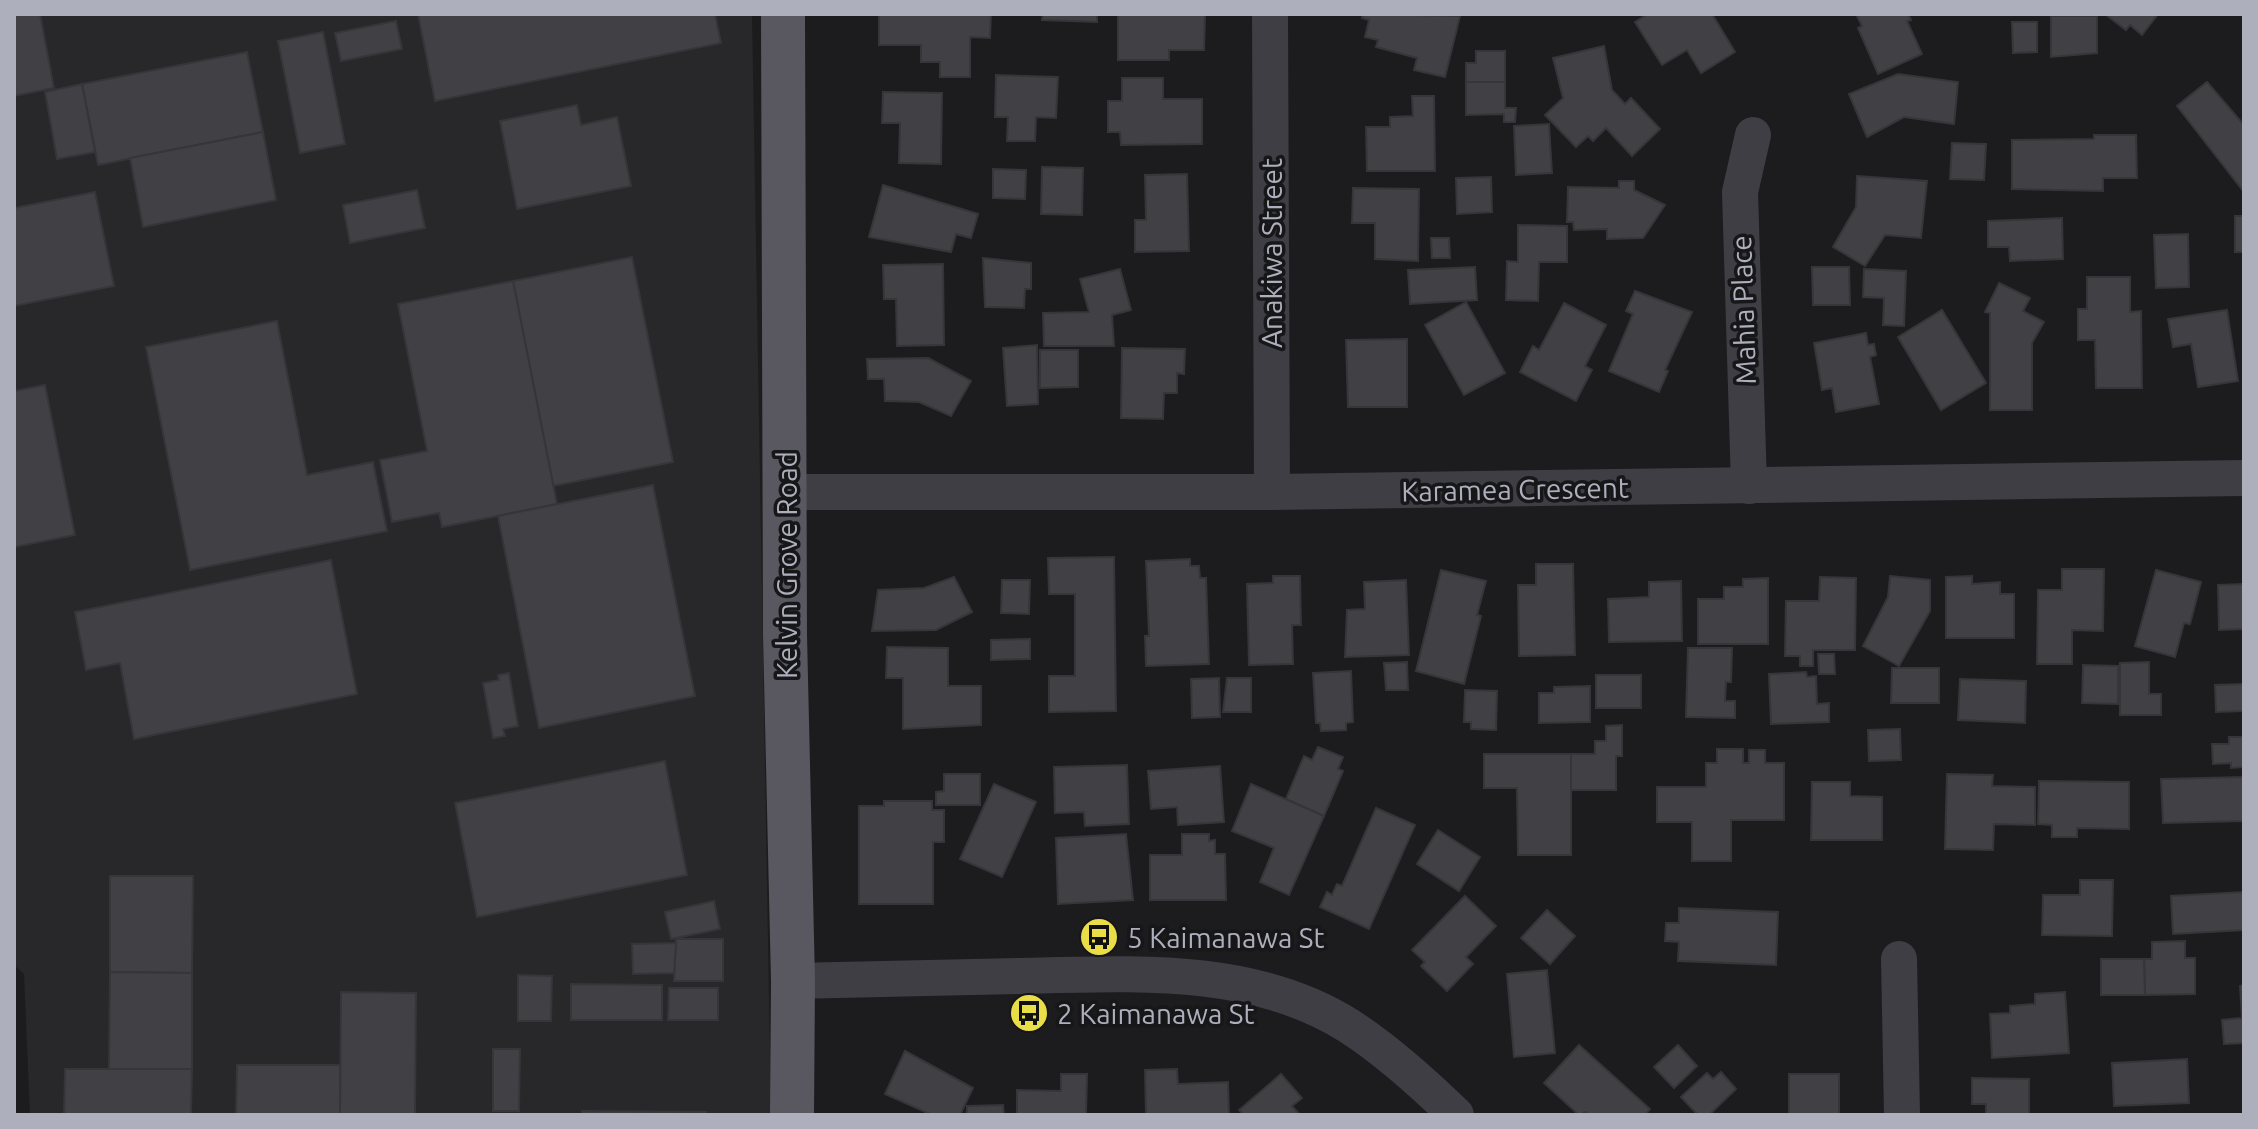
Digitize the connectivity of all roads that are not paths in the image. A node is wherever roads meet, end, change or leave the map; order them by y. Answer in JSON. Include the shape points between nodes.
{"nodes":[{"id":1,"x":783,"y":14,"type":"edge"},
{"id":2,"x":1270,"y":14,"type":"edge"},
{"id":3,"x":1753,"y":135,"type":"dead end"},
{"id":4,"x":2244,"y":478,"type":"edge"},
{"id":5,"x":1749,"y":486,"type":"junction"},
{"id":6,"x":785,"y":492,"type":"junction"},
{"id":7,"x":1272,"y":492,"type":"junction"},
{"id":8,"x":1899,"y":959,"type":"dead end"},
{"id":9,"x":793,"y":981,"type":"junction"},
{"id":10,"x":792,"y":1115,"type":"edge"},
{"id":11,"x":1456,"y":1115,"type":"edge"},
{"id":12,"x":1902,"y":1115,"type":"edge"}],
"edges":[{"from":1,"to":6,"type":"main road","name":"Kelvin Grove Road"},
{"from":2,"to":7,"type":"street","name":"Anakiwa Street"},
{"from":3,"to":5,"type":"street","name":"Mahia Place","via":[[1740,192]]},
{"from":4,"to":5,"type":"street","name":"Karamea Crescent"},
{"from":5,"to":7,"type":"street","name":"Karamea Crescent"},
{"from":6,"to":7,"type":"street","name":"Karamea Crescent"},
{"from":6,"to":9,"type":"main road","name":"Kelvin Grove Road"},
{"from":8,"to":12,"type":"street"},
{"from":9,"to":10,"type":"main road","name":"Kelvin Grove Road"},
{"from":9,"to":11,"type":"street","via":[[1154,974],[1219,981],[1289,998],[1348,1025],[1412,1073]]}]}
